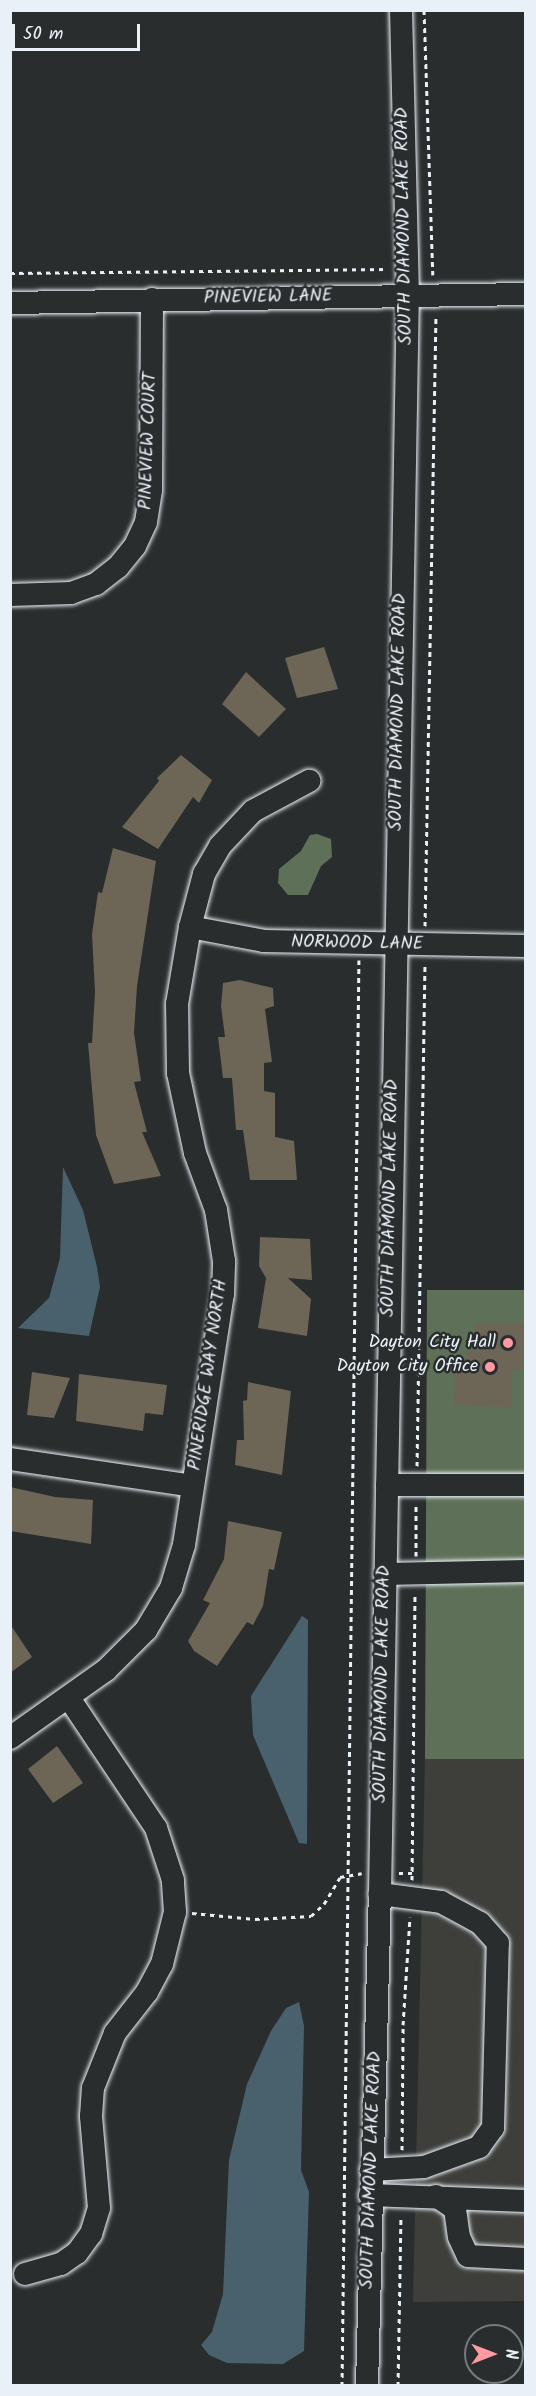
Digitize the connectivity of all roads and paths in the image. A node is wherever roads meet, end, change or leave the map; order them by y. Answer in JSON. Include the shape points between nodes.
{"nodes":[{"id":1,"x":401,"y":10,"type":"edge"},
{"id":2,"x":424,"y":10,"type":"edge"},
{"id":3,"x":388,"y":269,"type":"dead end"},
{"id":4,"x":10,"y":273,"type":"edge"},
{"id":5,"x":434,"y":279,"type":"dead end"},
{"id":6,"x":525,"y":294,"type":"edge"},
{"id":7,"x":408,"y":296,"type":"junction"},
{"id":8,"x":152,"y":299,"type":"junction"},
{"id":9,"x":10,"y":303,"type":"edge"},
{"id":10,"x":435,"y":313,"type":"dead end"},
{"id":11,"x":10,"y":595,"type":"edge"},
{"id":12,"x":309,"y":781,"type":"dead end"},
{"id":13,"x":190,"y":927,"type":"junction"},
{"id":14,"x":360,"y":944,"type":"junction"},
{"id":15,"x":394,"y":944,"type":"junction"},
{"id":16,"x":425,"y":945,"type":"junction"},
{"id":17,"x":525,"y":946,"type":"edge"},
{"id":18,"x":10,"y":1459,"type":"edge"},
{"id":19,"x":387,"y":1485,"type":"junction"},
{"id":20,"x":416,"y":1485,"type":"junction"},
{"id":21,"x":525,"y":1485,"type":"edge"},
{"id":22,"x":192,"y":1486,"type":"junction"},
{"id":23,"x":525,"y":1571,"type":"edge"},
{"id":24,"x":385,"y":1574,"type":"junction"},
{"id":25,"x":416,"y":1574,"type":"junction"},
{"id":26,"x":69,"y":1698,"type":"junction"},
{"id":27,"x":10,"y":1738,"type":"edge"},
{"id":28,"x":412,"y":1873,"type":"junction"},
{"id":29,"x":347,"y":1874,"type":"junction"},
{"id":30,"x":380,"y":1883,"type":"junction"},
{"id":31,"x":411,"y":1898,"type":"junction"},
{"id":32,"x":175,"y":1912,"type":"junction"},
{"id":33,"x":402,"y":2169,"type":"junction"},
{"id":34,"x":372,"y":2170,"type":"junction"},
{"id":35,"x":370,"y":2195,"type":"junction"},
{"id":36,"x":401,"y":2195,"type":"junction"},
{"id":37,"x":436,"y":2196,"type":"junction"},
{"id":38,"x":525,"y":2201,"type":"edge"},
{"id":39,"x":525,"y":2259,"type":"edge"},
{"id":40,"x":25,"y":2274,"type":"dead end"},
{"id":41,"x":342,"y":2385,"type":"edge"},
{"id":42,"x":367,"y":2385,"type":"edge"},
{"id":43,"x":398,"y":2385,"type":"edge"}],
"edges":[{"from":1,"to":7,"type":"street","name":"SOUTH DIAMOND LAKE ROAD"},
{"from":2,"to":5,"type":"path"},
{"from":3,"to":4,"type":"path"},
{"from":6,"to":7,"type":"street","name":"PINEVIEW LANE"},
{"from":7,"to":8,"type":"street","name":"PINEVIEW LANE"},
{"from":7,"to":15,"type":"street","name":"SOUTH DIAMOND LAKE ROAD"},
{"from":8,"to":9,"type":"street","name":"PINEVIEW LANE"},
{"from":8,"to":11,"type":"street","name":"PINEVIEW COURT","via":[[151,490],[146,522],[135,546],[118,567],[96,584],[70,593]]},
{"from":10,"to":16,"type":"path"},
{"from":12,"to":13,"type":"street","name":"PINERIDGE WAY NORTH","via":[[253,811],[220,846],[204,874]]},
{"from":13,"to":14,"type":"street","name":"NORWOOD LANE","via":[[264,941]]},
{"from":13,"to":22,"type":"street","name":"PINERIDGE WAY NORTH","via":[[177,1004],[178,1073],[195,1153],[216,1210],[224,1261],[223,1294]]},
{"from":14,"to":15,"type":"street","name":"NORWOOD LANE"},
{"from":14,"to":29,"type":"path"},
{"from":15,"to":16,"type":"street","name":"NORWOOD LANE"},
{"from":15,"to":19,"type":"street","name":"SOUTH DIAMOND LAKE ROAD"},
{"from":16,"to":17,"type":"street","name":"NORWOOD LANE"},
{"from":16,"to":20,"type":"path"},
{"from":18,"to":22,"type":"street"},
{"from":19,"to":20,"type":"street"},
{"from":19,"to":24,"type":"street","name":"SOUTH DIAMOND LAKE ROAD"},
{"from":20,"to":21,"type":"street"},
{"from":20,"to":25,"type":"path"},
{"from":22,"to":26,"type":"street","name":"PINERIDGE WAY NORTH","via":[[184,1545],[171,1588],[146,1630],[106,1670]]},
{"from":23,"to":25,"type":"street"},
{"from":24,"to":25,"type":"street"},
{"from":24,"to":30,"type":"street","name":"SOUTH DIAMOND LAKE ROAD"},
{"from":25,"to":28,"type":"path"},
{"from":26,"to":27,"type":"street","name":"PINERIDGE WAY NORTH"},
{"from":26,"to":32,"type":"street","via":[[156,1828],[173,1880]]},
{"from":28,"to":30,"type":"path"},
{"from":28,"to":31,"type":"path"},
{"from":29,"to":30,"type":"path"},
{"from":29,"to":32,"type":"path","via":[[340,1877],[317,1913],[300,1919]]},
{"from":29,"to":41,"type":"path"},
{"from":30,"to":31,"type":"street"},
{"from":30,"to":34,"type":"street","name":"SOUTH DIAMOND LAKE ROAD"},
{"from":31,"to":33,"type":"path","via":[[403,2025]]},
{"from":31,"to":33,"type":"street","via":[[441,1902],[480,1923],[498,1943],[493,2128],[479,2147],[424,2167]]},
{"from":32,"to":40,"type":"street","via":[[162,1964],[147,1992],[114,2033],[93,2088],[91,2116],[99,2208],[91,2234],[77,2253],[62,2264]]},
{"from":33,"to":34,"type":"street"},
{"from":34,"to":35,"type":"street","name":"SOUTH DIAMOND LAKE ROAD"},
{"from":35,"to":36,"type":"street"},
{"from":35,"to":42,"type":"street","name":"SOUTH DIAMOND LAKE ROAD"},
{"from":36,"to":37,"type":"street"},
{"from":36,"to":43,"type":"path"},
{"from":37,"to":38,"type":"street"},
{"from":37,"to":39,"type":"street","via":[[455,2209],[459,2237],[468,2256]]}]}
